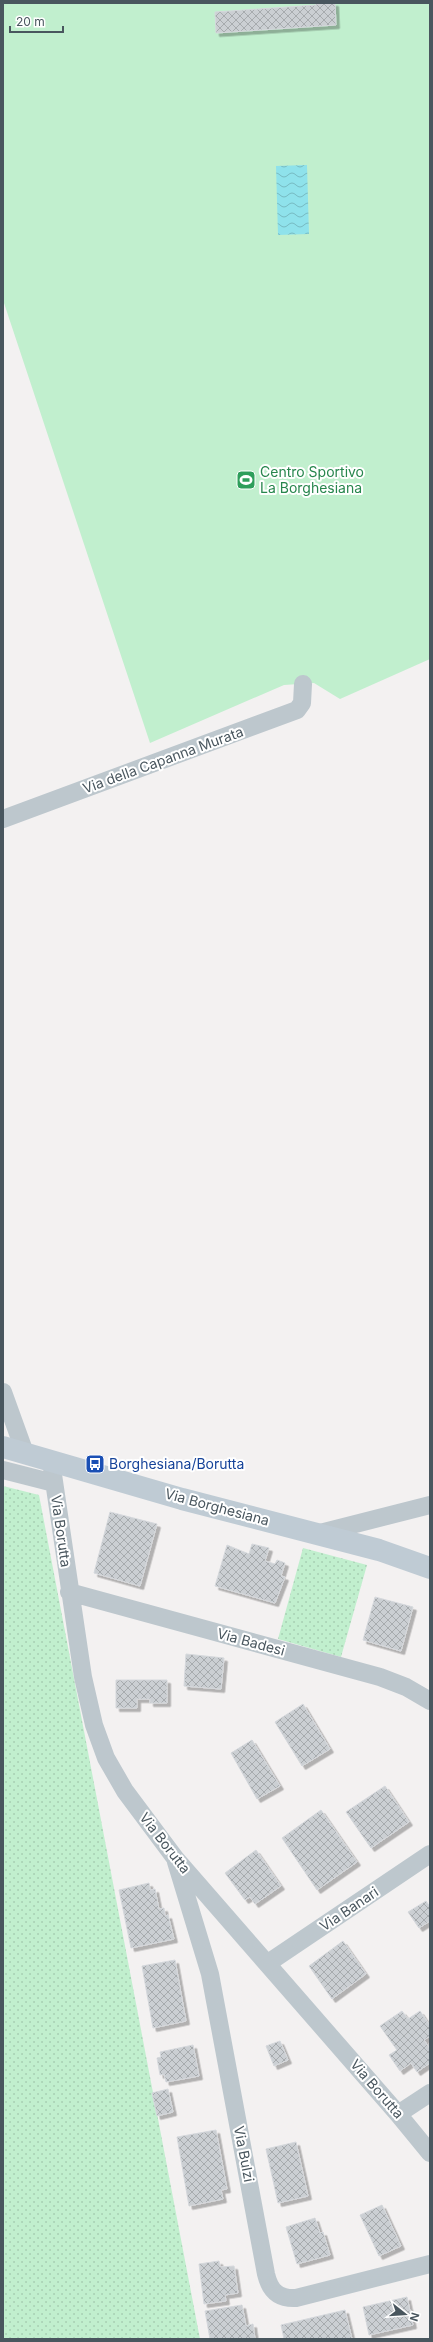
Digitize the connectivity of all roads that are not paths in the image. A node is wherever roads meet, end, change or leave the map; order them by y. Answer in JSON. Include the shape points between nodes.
{"nodes":[{"id":1,"x":303,"y":684,"type":"dead end"},
{"id":2,"x":3,"y":819,"type":"edge"},
{"id":3,"x":3,"y":1392,"type":"edge"},
{"id":4,"x":3,"y":1447,"type":"edge"},
{"id":5,"x":25,"y":1453,"type":"junction"},
{"id":6,"x":51,"y":1460,"type":"junction"},
{"id":7,"x":3,"y":1470,"type":"edge"},
{"id":8,"x":54,"y":1483,"type":"junction"},
{"id":9,"x":430,"y":1505,"type":"edge"},
{"id":10,"x":316,"y":1534,"type":"junction"},
{"id":11,"x":430,"y":1568,"type":"edge"},
{"id":12,"x":69,"y":1592,"type":"junction"},
{"id":13,"x":430,"y":1701,"type":"edge"},
{"id":14,"x":430,"y":1854,"type":"edge"},
{"id":15,"x":175,"y":1858,"type":"junction"},
{"id":16,"x":268,"y":1963,"type":"junction"},
{"id":17,"x":430,"y":2093,"type":"edge"},
{"id":18,"x":398,"y":2114,"type":"junction"},
{"id":19,"x":430,"y":2153,"type":"edge"},
{"id":20,"x":430,"y":2264,"type":"edge"}],
"edges":[{"from":1,"to":2,"type":"street","name":"Via della Capanna Murata","via":[[302,703],[297,710]]},
{"from":3,"to":5,"type":"street"},
{"from":4,"to":5,"type":"street","name":"Via Borghesiana"},
{"from":5,"to":6,"type":"street","name":"Via Borghesiana"},
{"from":6,"to":8,"type":"street","name":"Via Borutta"},
{"from":6,"to":10,"type":"street","name":"Via Borghesiana","via":[[182,1499]]},
{"from":7,"to":8,"type":"street"},
{"from":8,"to":12,"type":"street","name":"Via Borutta"},
{"from":9,"to":10,"type":"street"},
{"from":10,"to":11,"type":"street","name":"Via Borghesiana","via":[[379,1550]]},
{"from":12,"to":13,"type":"street","name":"Via Badesi","via":[[380,1677],[406,1687]]},
{"from":12,"to":15,"type":"street","name":"Via Borutta","via":[[86,1694],[101,1748],[125,1791]]},
{"from":14,"to":16,"type":"street","name":"Via Banari"},
{"from":15,"to":16,"type":"street","name":"Via Borutta"},
{"from":15,"to":20,"type":"street","name":"Via Bulzi","via":[[210,1974],[266,2274],[273,2291],[283,2298],[296,2298]]},
{"from":16,"to":18,"type":"street","name":"Via Borutta"},
{"from":17,"to":18,"type":"street"},
{"from":18,"to":19,"type":"street","name":"Via Borutta"}]}
